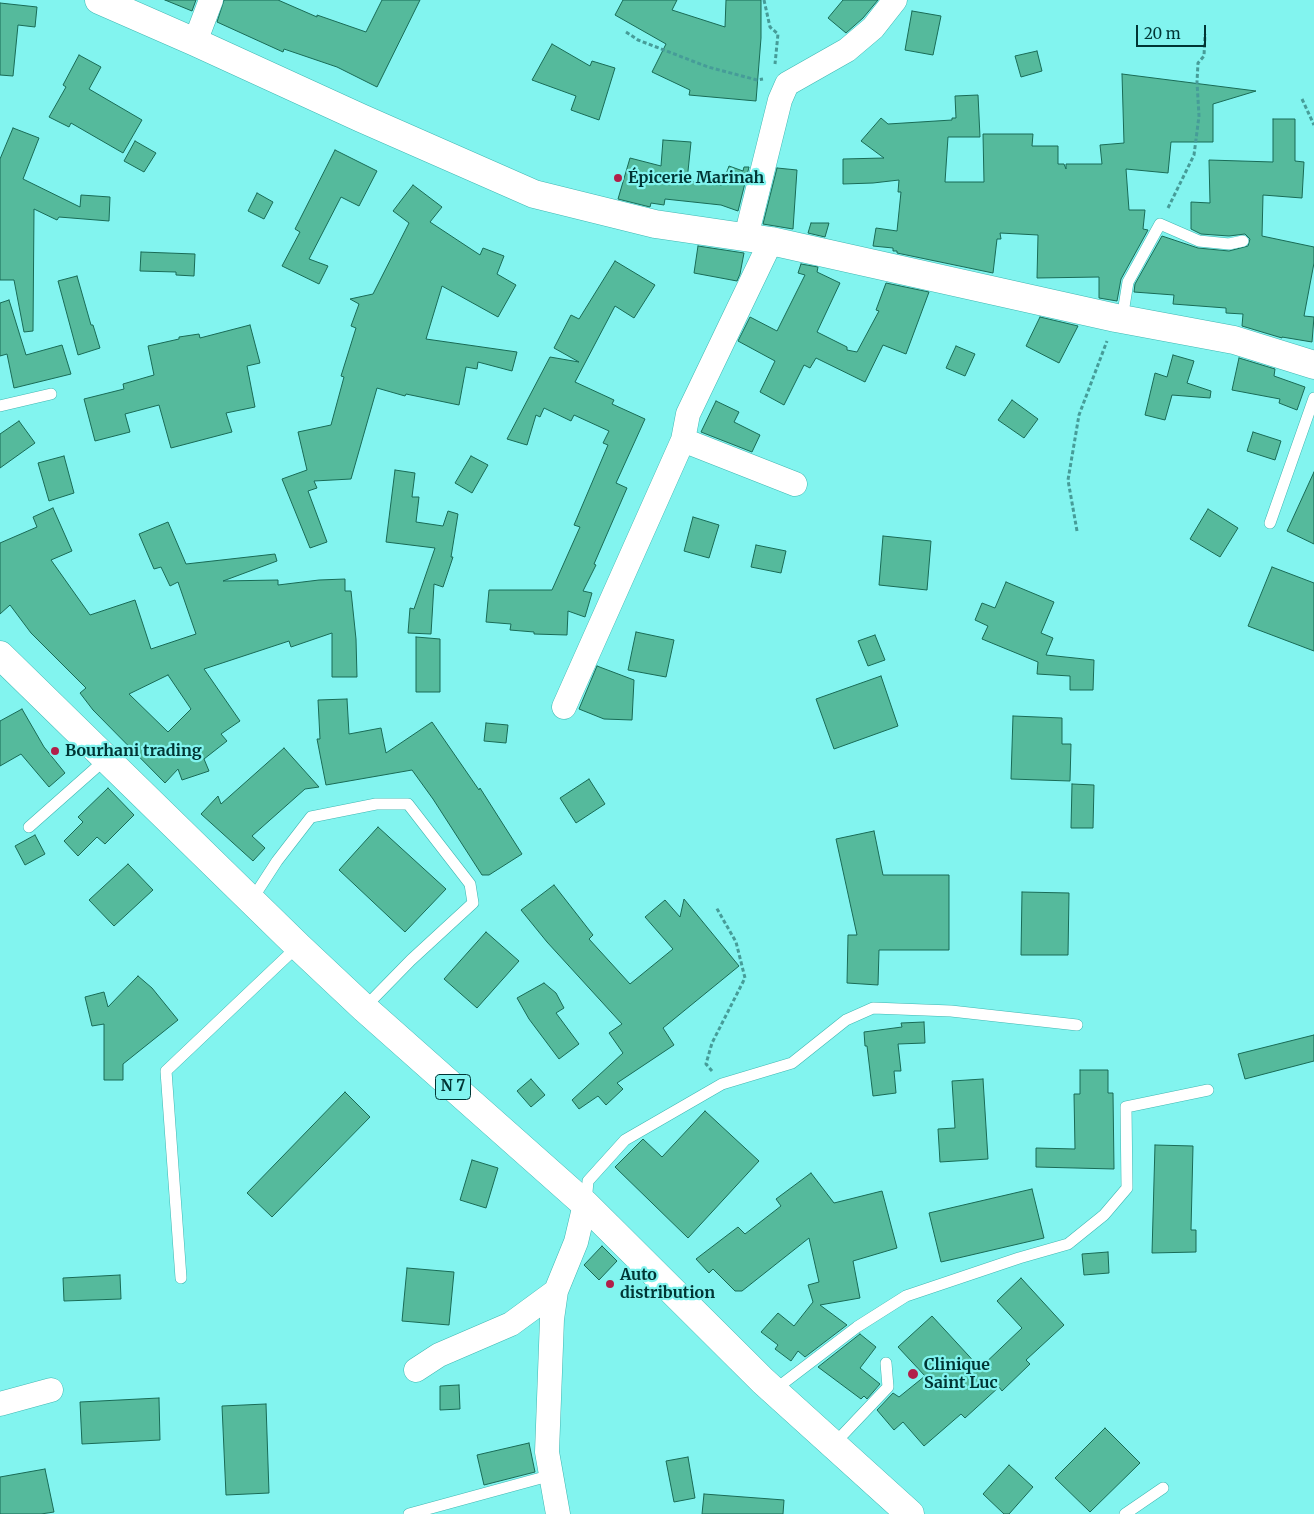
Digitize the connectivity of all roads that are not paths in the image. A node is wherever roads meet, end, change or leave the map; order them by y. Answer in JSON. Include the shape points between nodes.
{"nodes":[{"id":1,"x":99,"y":0,"type":"edge"},
{"id":2,"x":211,"y":0,"type":"edge"},
{"id":3,"x":895,"y":0,"type":"edge"},
{"id":4,"x":195,"y":42,"type":"junction"},
{"id":5,"x":758,"y":239,"type":"junction"},
{"id":6,"x":1243,"y":241,"type":"dead end"},
{"id":7,"x":1119,"y":318,"type":"junction"},
{"id":8,"x":1314,"y":365,"type":"edge"},
{"id":9,"x":51,"y":394,"type":"dead end"},
{"id":10,"x":1314,"y":398,"type":"edge"},
{"id":11,"x":0,"y":406,"type":"edge"},
{"id":12,"x":683,"y":440,"type":"junction"},
{"id":13,"x":795,"y":484,"type":"dead end"},
{"id":14,"x":1270,"y":523,"type":"dead end"},
{"id":15,"x":0,"y":655,"type":"edge"},
{"id":16,"x":564,"y":707,"type":"dead end"},
{"id":17,"x":107,"y":758,"type":"junction"},
{"id":18,"x":30,"y":827,"type":"dead end"},
{"id":19,"x":251,"y":902,"type":"junction"},
{"id":20,"x":298,"y":946,"type":"junction"},
{"id":21,"x":364,"y":1008,"type":"junction"},
{"id":22,"x":1077,"y":1025,"type":"dead end"},
{"id":23,"x":1208,"y":1090,"type":"dead end"},
{"id":24,"x":586,"y":1204,"type":"junction"},
{"id":25,"x":181,"y":1278,"type":"dead end"},
{"id":26,"x":556,"y":1291,"type":"junction"},
{"id":27,"x":886,"y":1363,"type":"dead end"},
{"id":28,"x":416,"y":1370,"type":"dead end"},
{"id":29,"x":51,"y":1390,"type":"dead end"},
{"id":30,"x":773,"y":1391,"type":"junction"},
{"id":31,"x":0,"y":1404,"type":"edge"},
{"id":32,"x":833,"y":1445,"type":"junction"},
{"id":33,"x":552,"y":1475,"type":"junction"},
{"id":34,"x":1163,"y":1488,"type":"dead end"},
{"id":35,"x":409,"y":1514,"type":"edge"},
{"id":36,"x":558,"y":1514,"type":"edge"},
{"id":37,"x":910,"y":1514,"type":"edge"},
{"id":38,"x":1125,"y":1514,"type":"edge"}],
"edges":[{"from":1,"to":4,"type":"main road"},
{"from":2,"to":4,"type":"street"},
{"from":3,"to":5,"type":"street","via":[[873,28],[847,50],[787,84],[778,84],[780,100]]},
{"from":4,"to":5,"type":"main road","via":[[534,194],[655,224]]},
{"from":5,"to":7,"type":"main road"},
{"from":5,"to":12,"type":"street","via":[[688,414]]},
{"from":6,"to":7,"type":"lane","via":[[1228,244],[1199,241],[1160,224],[1128,282]]},
{"from":7,"to":8,"type":"main road","via":[[1234,340]]},
{"from":9,"to":11,"type":"lane"},
{"from":10,"to":14,"type":"lane"},
{"from":12,"to":13,"type":"street"},
{"from":12,"to":16,"type":"street"},
{"from":15,"to":17,"type":"main road","number":"N 7"},
{"from":17,"to":18,"type":"lane"},
{"from":17,"to":19,"type":"main road","number":"N 7"},
{"from":19,"to":20,"type":"main road","number":"N 7"},
{"from":19,"to":21,"type":"lane","via":[[311,816],[376,804],[408,804],[470,884],[473,904]]},
{"from":20,"to":21,"type":"main road","number":"N 7"},
{"from":20,"to":25,"type":"lane","via":[[166,1072]]},
{"from":21,"to":24,"type":"main road","number":"N 7"},
{"from":22,"to":24,"type":"lane","via":[[951,1011],[873,1008],[846,1020],[792,1062],[722,1084],[625,1140],[588,1181]]},
{"from":23,"to":30,"type":"lane","via":[[1126,1107],[1127,1188],[1104,1215],[1068,1244],[906,1296],[858,1327]]},
{"from":24,"to":26,"type":"street","via":[[576,1242]]},
{"from":24,"to":30,"type":"main road","number":"N 7"},
{"from":26,"to":28,"type":"street","via":[[511,1324],[439,1355]]},
{"from":26,"to":33,"type":"street","via":[[547,1452]]},
{"from":27,"to":32,"type":"lane","via":[[888,1387]]},
{"from":29,"to":31,"type":"street"},
{"from":30,"to":32,"type":"main road","number":"N 7"},
{"from":32,"to":37,"type":"main road","number":"N 7"},
{"from":33,"to":35,"type":"lane"},
{"from":33,"to":36,"type":"street"},
{"from":34,"to":38,"type":"lane"}]}
